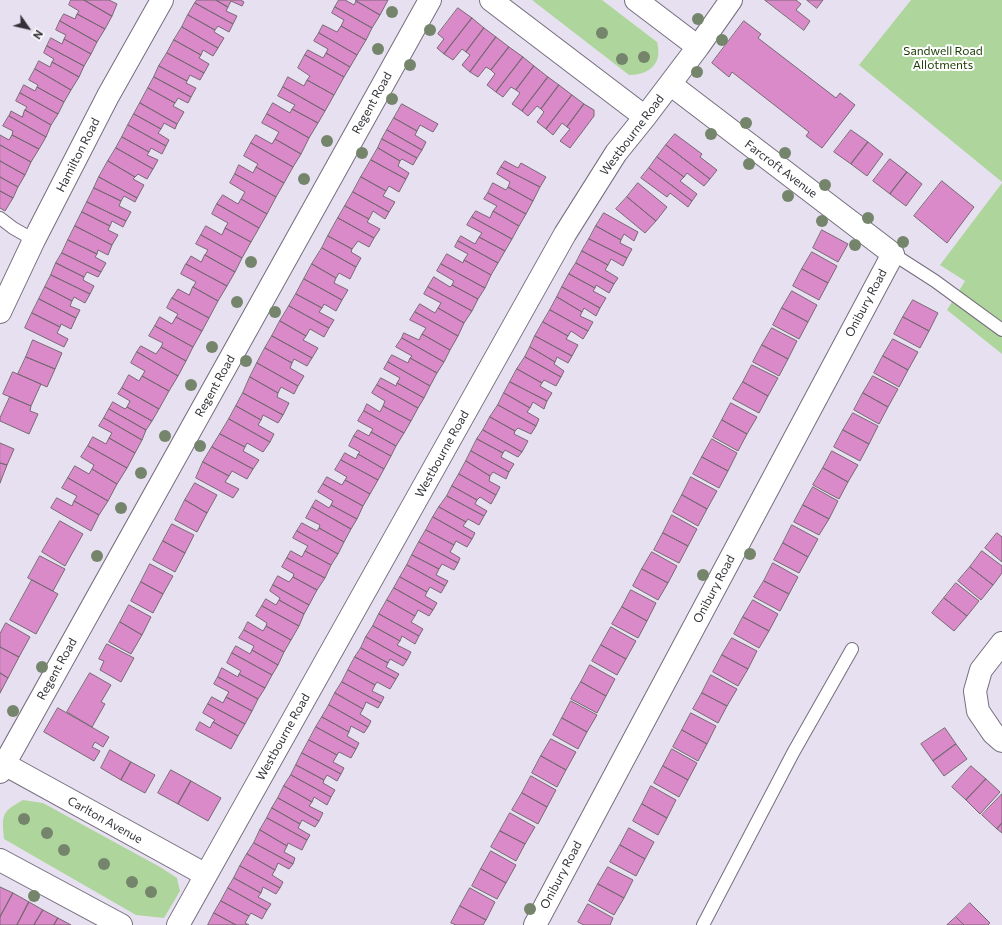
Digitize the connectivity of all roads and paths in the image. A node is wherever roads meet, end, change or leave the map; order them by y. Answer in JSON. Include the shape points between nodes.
{"nodes":[{"id":1,"x":162,"y":0,"type":"edge"},
{"id":2,"x":430,"y":0,"type":"edge"},
{"id":3,"x":491,"y":0,"type":"edge"},
{"id":4,"x":636,"y":0,"type":"edge"},
{"id":5,"x":732,"y":0,"type":"edge"},
{"id":6,"x":698,"y":47,"type":"junction"},
{"id":7,"x":670,"y":84,"type":"junction"},
{"id":8,"x":645,"y":117,"type":"junction"},
{"id":9,"x":0,"y":218,"type":"edge"},
{"id":10,"x":34,"y":240,"type":"junction"},
{"id":11,"x":893,"y":254,"type":"junction"},
{"id":12,"x":0,"y":312,"type":"edge"},
{"id":13,"x":1002,"y":330,"type":"edge"},
{"id":14,"x":1002,"y":643,"type":"edge"},
{"id":15,"x":852,"y":649,"type":"dead end"},
{"id":16,"x":1002,"y":741,"type":"edge"},
{"id":17,"x":2,"y":768,"type":"edge"},
{"id":18,"x":0,"y":860,"type":"edge"},
{"id":19,"x":206,"y":875,"type":"junction"},
{"id":20,"x":121,"y":925,"type":"edge"},
{"id":21,"x":178,"y":925,"type":"edge"},
{"id":22,"x":535,"y":925,"type":"edge"},
{"id":23,"x":703,"y":925,"type":"edge"}],
"edges":[{"from":1,"to":10,"type":"street","name":"Hamilton Road","via":[[108,96]]},
{"from":2,"to":17,"type":"street","name":"Regent Road"},
{"from":3,"to":8,"type":"street"},
{"from":4,"to":6,"type":"street"},
{"from":5,"to":6,"type":"street","name":"Westbourne Road"},
{"from":6,"to":7,"type":"street","name":"Westbourne Road"},
{"from":7,"to":8,"type":"street","name":"Westbourne Road"},
{"from":7,"to":11,"type":"street","name":"Farcroft Avenue"},
{"from":8,"to":19,"type":"street","name":"Westbourne Road","via":[[616,153],[565,234]]},
{"from":9,"to":10,"type":"lane"},
{"from":10,"to":12,"type":"street","name":"Hamilton Road"},
{"from":11,"to":13,"type":"lane"},
{"from":11,"to":22,"type":"street","name":"Onibury Road"},
{"from":14,"to":16,"type":"street","via":[[981,670],[975,691],[978,711],[993,733]]},
{"from":15,"to":23,"type":"lane","via":[[793,753]]},
{"from":17,"to":19,"type":"street","name":"Carlton Avenue"},
{"from":18,"to":20,"type":"street"},
{"from":19,"to":21,"type":"street","name":"Westbourne Road"}]}
